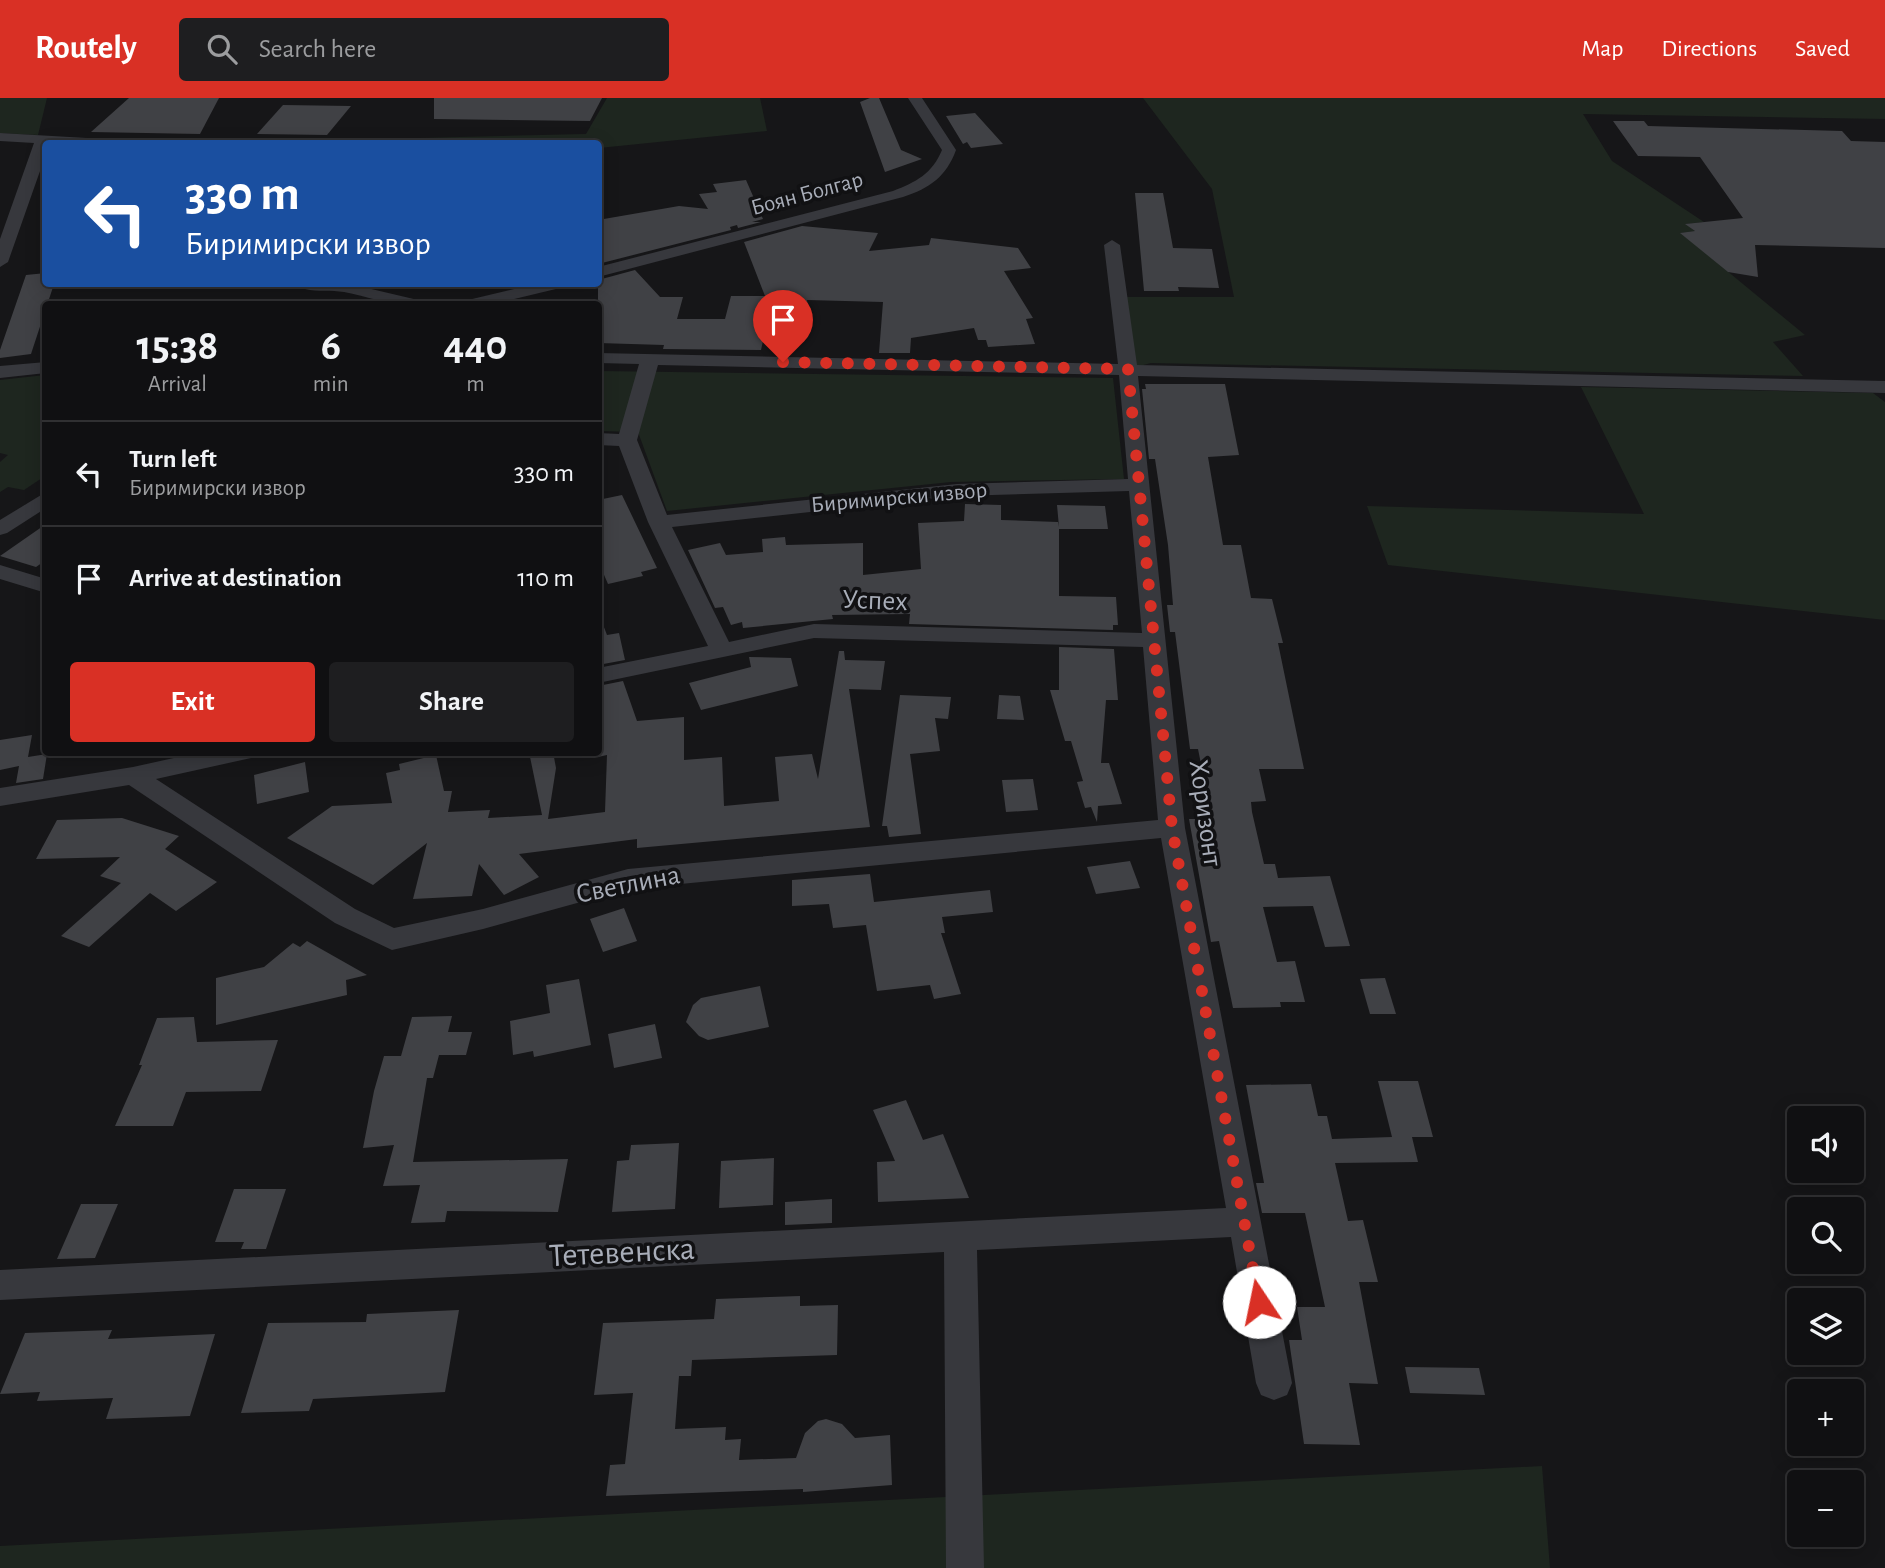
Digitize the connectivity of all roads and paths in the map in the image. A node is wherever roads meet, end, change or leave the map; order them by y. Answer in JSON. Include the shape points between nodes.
{"nodes":[{"id":1,"x":915,"y":98,"type":"edge"},
{"id":2,"x":0,"y":137,"type":"edge"},
{"id":3,"x":43,"y":139,"type":"joint"},
{"id":4,"x":59,"y":140,"type":"edge"},
{"id":5,"x":42,"y":142,"type":"edge"},
{"id":6,"x":1112,"y":245,"type":"dead end"},
{"id":7,"x":1,"y":258,"type":"edge"},
{"id":8,"x":602,"y":271,"type":"edge"},
{"id":9,"x":343,"y":287,"type":"edge"},
{"id":10,"x":542,"y":287,"type":"edge"},
{"id":11,"x":374,"y":288,"type":"edge"},
{"id":12,"x":351,"y":301,"type":"edge"},
{"id":13,"x":405,"y":301,"type":"edge"},
{"id":14,"x":486,"y":301,"type":"edge"},
{"id":15,"x":602,"y":358,"type":"edge"},
{"id":16,"x":650,"y":359,"type":"junction"},
{"id":17,"x":42,"y":367,"type":"edge"},
{"id":18,"x":1128,"y":369,"type":"junction"},
{"id":19,"x":0,"y":372,"type":"edge"},
{"id":20,"x":1885,"y":387,"type":"edge"},
{"id":21,"x":602,"y":439,"type":"edge"},
{"id":22,"x":627,"y":440,"type":"junction"},
{"id":23,"x":1139,"y":485,"type":"junction"},
{"id":24,"x":42,"y":500,"type":"edge"},
{"id":25,"x":659,"y":522,"type":"junction"},
{"id":26,"x":4,"y":523,"type":"edge"},
{"id":27,"x":0,"y":572,"type":"edge"},
{"id":28,"x":42,"y":585,"type":"edge"},
{"id":29,"x":1154,"y":640,"type":"junction"},
{"id":30,"x":721,"y":649,"type":"junction"},
{"id":31,"x":602,"y":675,"type":"edge"},
{"id":32,"x":224,"y":756,"type":"edge"},
{"id":33,"x":133,"y":776,"type":"junction"},
{"id":34,"x":0,"y":797,"type":"edge"},
{"id":35,"x":1172,"y":828,"type":"junction"},
{"id":36,"x":1244,"y":1222,"type":"junction"},
{"id":37,"x":960,"y":1236,"type":"junction"},
{"id":38,"x":0,"y":1285,"type":"edge"},
{"id":39,"x":1274,"y":1383,"type":"dead end"},
{"id":40,"x":965,"y":1568,"type":"edge"}],
"edges":[{"from":1,"to":8,"type":"street","name":"Боян Болгар","via":[[949,150],[927,184]]},
{"from":2,"to":3,"type":"street"},
{"from":3,"to":4,"type":"street"},
{"from":5,"to":7,"type":"street"},
{"from":6,"to":18,"type":"street","name":"Хоризонт"},
{"from":9,"to":11,"type":"street"},
{"from":10,"to":14,"type":"street"},
{"from":11,"to":12,"type":"street"},
{"from":11,"to":13,"type":"street"},
{"from":15,"to":16,"type":"street"},
{"from":16,"to":18,"type":"street"},
{"from":16,"to":22,"type":"street"},
{"from":17,"to":19,"type":"street"},
{"from":18,"to":20,"type":"street"},
{"from":18,"to":23,"type":"street","name":"Хоризонт"},
{"from":21,"to":22,"type":"street"},
{"from":22,"to":25,"type":"street"},
{"from":23,"to":25,"type":"street","name":"Биримирски извор","via":[[957,490]]},
{"from":23,"to":29,"type":"street","name":"Хоризонт"},
{"from":24,"to":26,"type":"street"},
{"from":25,"to":30,"type":"street"},
{"from":27,"to":28,"type":"street"},
{"from":29,"to":30,"type":"street","name":"Успех","via":[[814,631]]},
{"from":29,"to":35,"type":"street","name":"Хоризонт"},
{"from":30,"to":31,"type":"street","name":"Успех"},
{"from":32,"to":33,"type":"street"},
{"from":33,"to":34,"type":"street"},
{"from":33,"to":35,"type":"street","name":"Светлина","via":[[345,916],[392,939],[628,879]]},
{"from":35,"to":36,"type":"street","name":"Хоризонт"},
{"from":36,"to":37,"type":"street","name":"Тетевенска"},
{"from":36,"to":39,"type":"street","name":"Хоризонт"},
{"from":37,"to":38,"type":"street","name":"Тетевенска"},
{"from":37,"to":40,"type":"street"}]}
